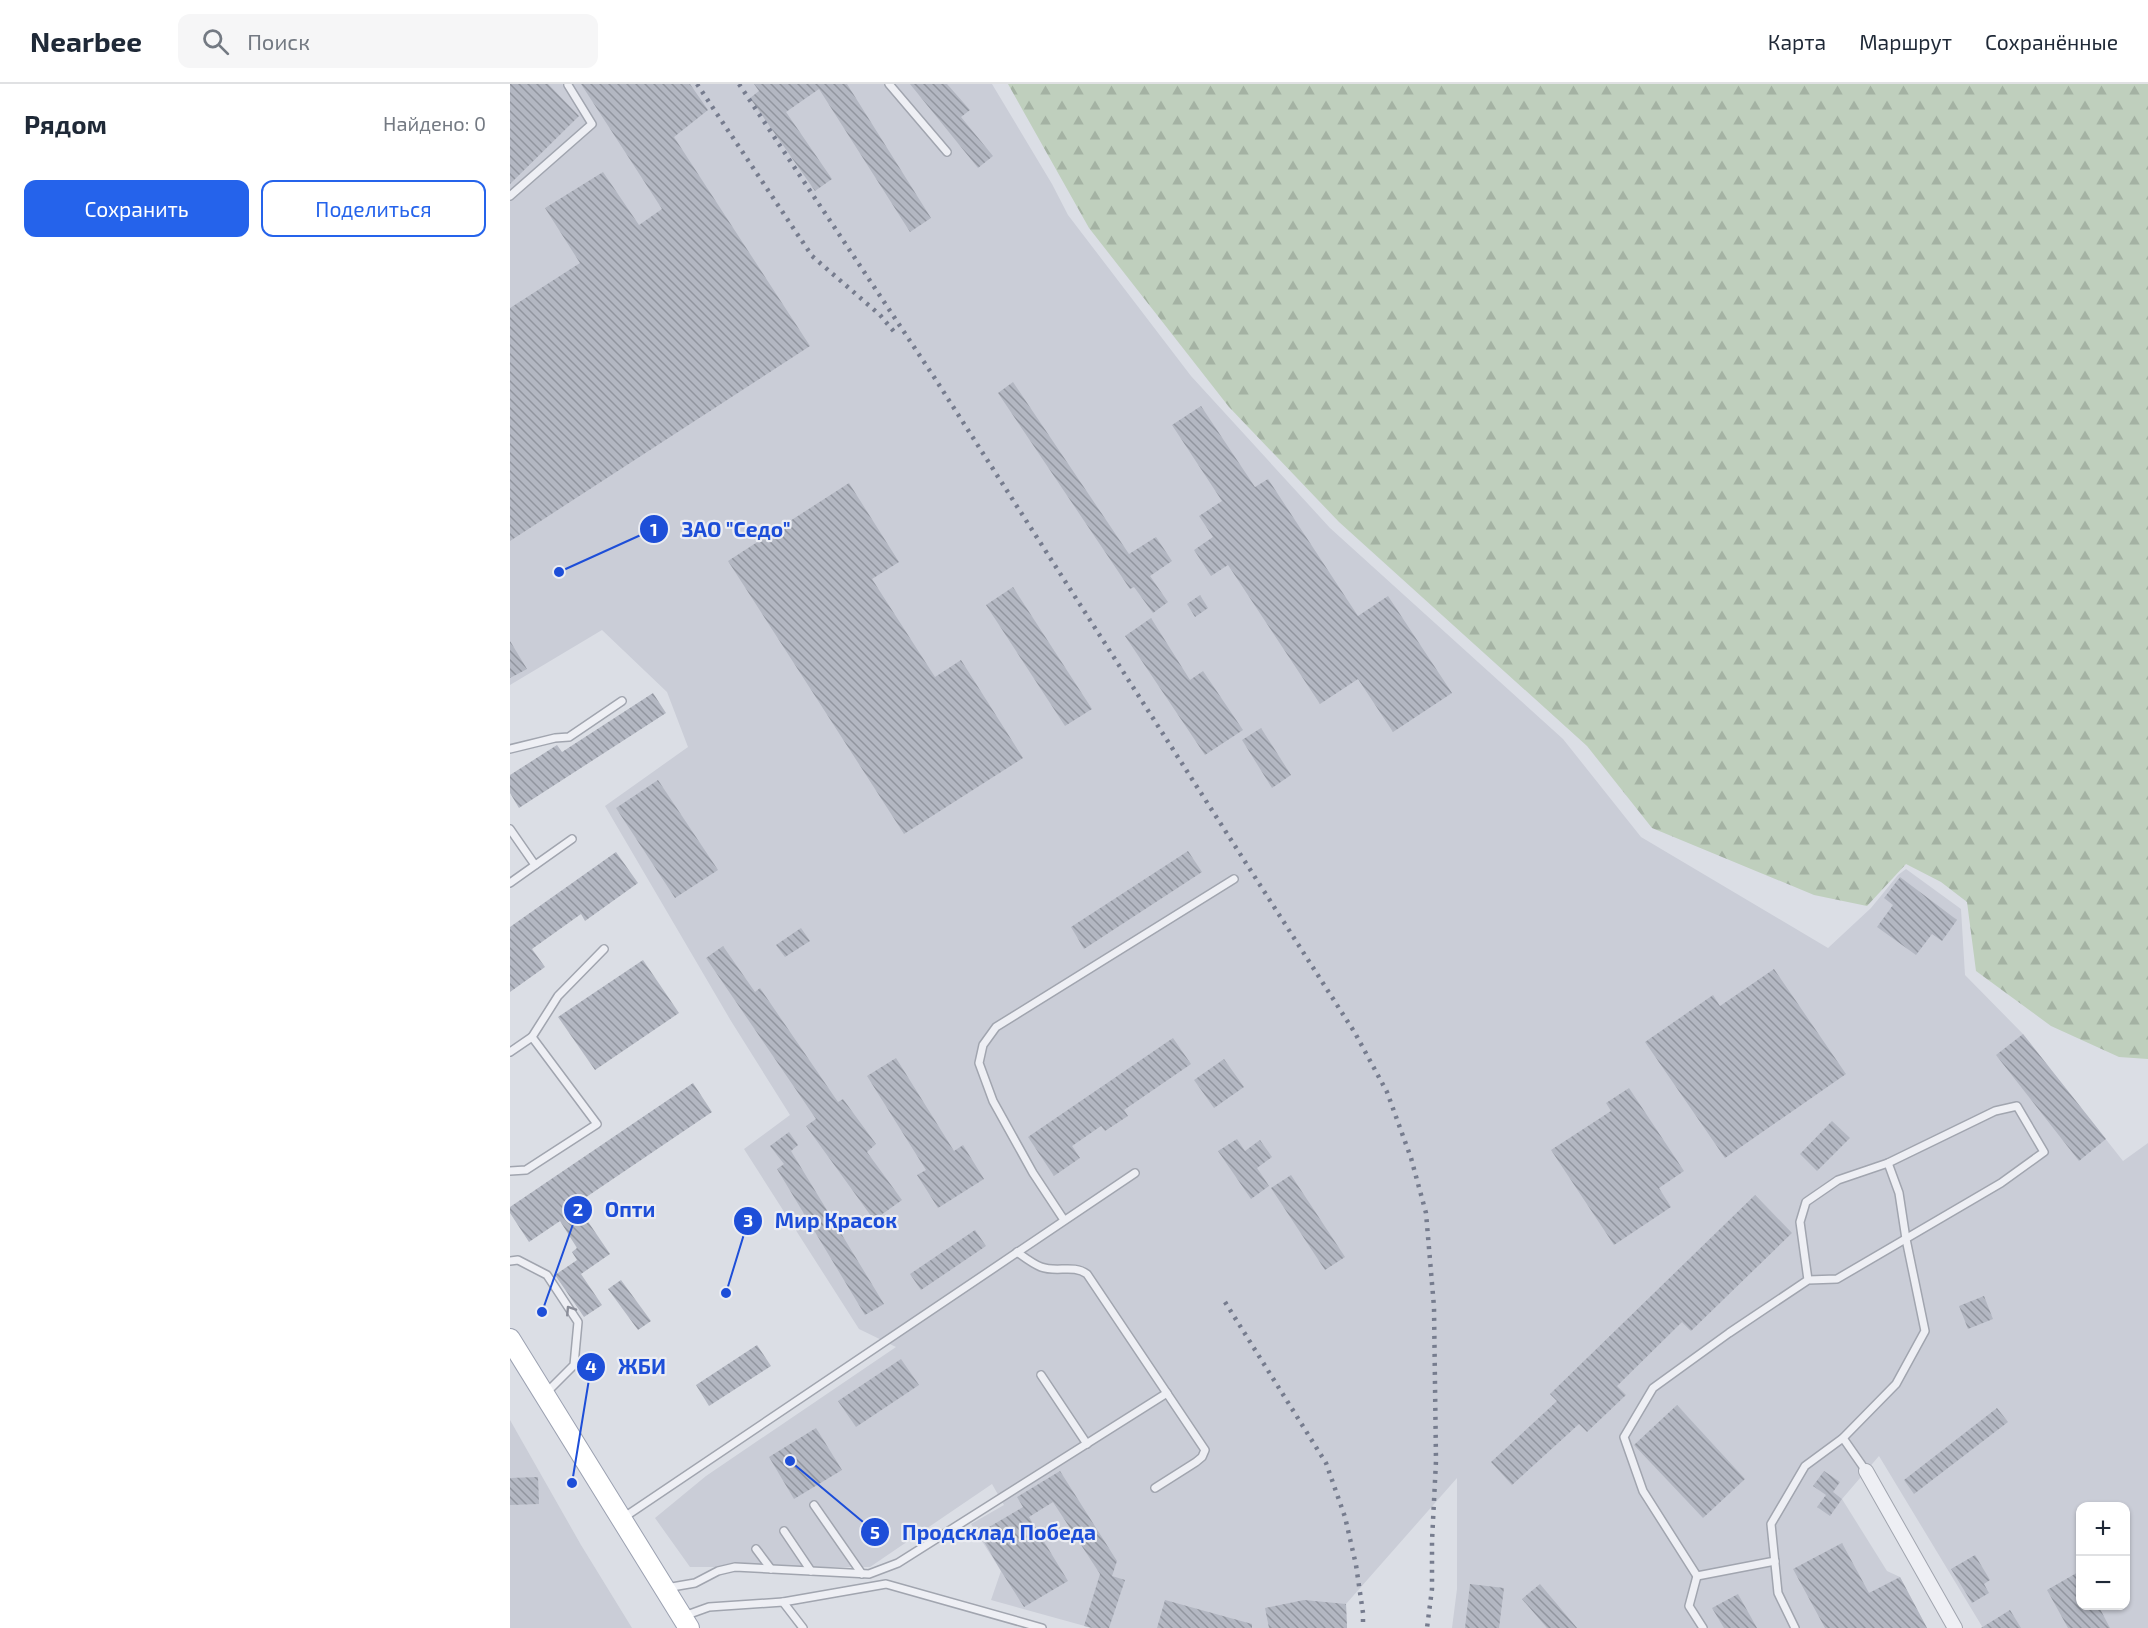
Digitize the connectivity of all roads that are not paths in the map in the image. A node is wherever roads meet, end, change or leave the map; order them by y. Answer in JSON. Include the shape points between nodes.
{"nodes":[{"id":1,"x":889,"y":84,"type":"edge"},
{"id":2,"x":568,"y":85,"type":"edge"},
{"id":3,"x":947,"y":152,"type":"dead end"},
{"id":4,"x":510,"y":196,"type":"edge"},
{"id":5,"x":622,"y":701,"type":"dead end"},
{"id":6,"x":510,"y":749,"type":"edge"},
{"id":7,"x":510,"y":828,"type":"edge"},
{"id":8,"x":572,"y":839,"type":"dead end"},
{"id":9,"x":535,"y":865,"type":"junction"},
{"id":10,"x":1234,"y":879,"type":"dead end"},
{"id":11,"x":510,"y":883,"type":"edge"},
{"id":12,"x":604,"y":949,"type":"dead end"},
{"id":13,"x":532,"y":1037,"type":"junction"},
{"id":14,"x":510,"y":1052,"type":"edge"},
{"id":15,"x":1888,"y":1163,"type":"junction"},
{"id":16,"x":510,"y":1171,"type":"edge"},
{"id":17,"x":1135,"y":1173,"type":"dead end"},
{"id":18,"x":1064,"y":1220,"type":"junction"},
{"id":19,"x":1906,"y":1239,"type":"junction"},
{"id":20,"x":1017,"y":1252,"type":"junction"},
{"id":21,"x":510,"y":1261,"type":"edge"},
{"id":22,"x":1808,"y":1280,"type":"junction"},
{"id":23,"x":510,"y":1339,"type":"edge"},
{"id":24,"x":1041,"y":1375,"type":"dead end"},
{"id":25,"x":1167,"y":1393,"type":"junction"},
{"id":26,"x":544,"y":1395,"type":"junction"},
{"id":27,"x":1844,"y":1438,"type":"junction"},
{"id":28,"x":1087,"y":1444,"type":"junction"},
{"id":29,"x":1866,"y":1471,"type":"joint"},
{"id":30,"x":1155,"y":1488,"type":"dead end"},
{"id":31,"x":814,"y":1505,"type":"dead end"},
{"id":32,"x":621,"y":1519,"type":"junction"},
{"id":33,"x":783,"y":1531,"type":"dead end"},
{"id":34,"x":756,"y":1549,"type":"dead end"},
{"id":35,"x":1775,"y":1562,"type":"junction"},
{"id":36,"x":771,"y":1569,"type":"junction"},
{"id":37,"x":811,"y":1571,"type":"junction"},
{"id":38,"x":862,"y":1574,"type":"junction"},
{"id":39,"x":1697,"y":1576,"type":"junction"},
{"id":40,"x":663,"y":1588,"type":"junction"},
{"id":41,"x":783,"y":1602,"type":"junction"},
{"id":42,"x":685,"y":1622,"type":"edge"},
{"id":43,"x":803,"y":1628,"type":"edge"},
{"id":44,"x":1042,"y":1628,"type":"edge"},
{"id":45,"x":1703,"y":1628,"type":"edge"},
{"id":46,"x":1795,"y":1628,"type":"edge"},
{"id":47,"x":1955,"y":1628,"type":"edge"}],
"edges":[{"from":1,"to":3,"type":"lane"},
{"from":2,"to":4,"type":"lane","via":[[592,124]]},
{"from":5,"to":6,"type":"lane","via":[[569,737]]},
{"from":7,"to":9,"type":"lane"},
{"from":8,"to":9,"type":"lane"},
{"from":9,"to":11,"type":"lane"},
{"from":10,"to":18,"type":"lane","via":[[996,1028],[983,1045],[979,1063],[993,1101]]},
{"from":12,"to":13,"type":"lane","via":[[558,996]]},
{"from":13,"to":14,"type":"lane"},
{"from":13,"to":16,"type":"lane","via":[[597,1124],[526,1170]]},
{"from":15,"to":19,"type":"lane","via":[[1899,1193]]},
{"from":15,"to":19,"type":"lane","via":[[1995,1111],[2017,1106],[2043,1152],[2001,1183]]},
{"from":15,"to":22,"type":"lane","via":[[1838,1180],[1806,1202],[1800,1222]]},
{"from":17,"to":18,"type":"lane"},
{"from":18,"to":20,"type":"lane"},
{"from":19,"to":22,"type":"lane","via":[[1837,1279]]},
{"from":19,"to":27,"type":"lane","via":[[1925,1330],[1896,1384]]},
{"from":20,"to":25,"type":"lane","via":[[1041,1267],[1080,1269],[1087,1274]]},
{"from":20,"to":32,"type":"lane"},
{"from":26,"to":21,"type":"lane","one_way":true,"via":[[574,1365],[578,1322],[547,1275],[518,1260]]},
{"from":22,"to":39,"type":"lane","via":[[1653,1388],[1624,1437],[1643,1491]]},
{"from":23,"to":26,"type":"main road"},
{"from":24,"to":28,"type":"lane"},
{"from":25,"to":28,"type":"lane"},
{"from":25,"to":30,"type":"lane","via":[[1205,1450],[1196,1462]]},
{"from":26,"to":32,"type":"main road"},
{"from":27,"to":29,"type":"lane"},
{"from":27,"to":35,"type":"lane","via":[[1805,1466],[1771,1524]]},
{"from":28,"to":38,"type":"lane","via":[[898,1563]]},
{"from":29,"to":47,"type":"street"},
{"from":31,"to":38,"type":"lane"},
{"from":32,"to":40,"type":"main road"},
{"from":33,"to":37,"type":"lane"},
{"from":34,"to":36,"type":"lane"},
{"from":35,"to":39,"type":"lane"},
{"from":35,"to":46,"type":"lane","via":[[1778,1593]]},
{"from":36,"to":37,"type":"lane"},
{"from":36,"to":40,"type":"lane","via":[[735,1567],[695,1583]]},
{"from":37,"to":38,"type":"lane"},
{"from":39,"to":45,"type":"lane","via":[[1689,1606]]},
{"from":40,"to":42,"type":"main road"},
{"from":41,"to":42,"type":"lane","via":[[709,1606]]},
{"from":41,"to":43,"type":"lane"},
{"from":41,"to":44,"type":"lane","via":[[886,1584]]}]}
